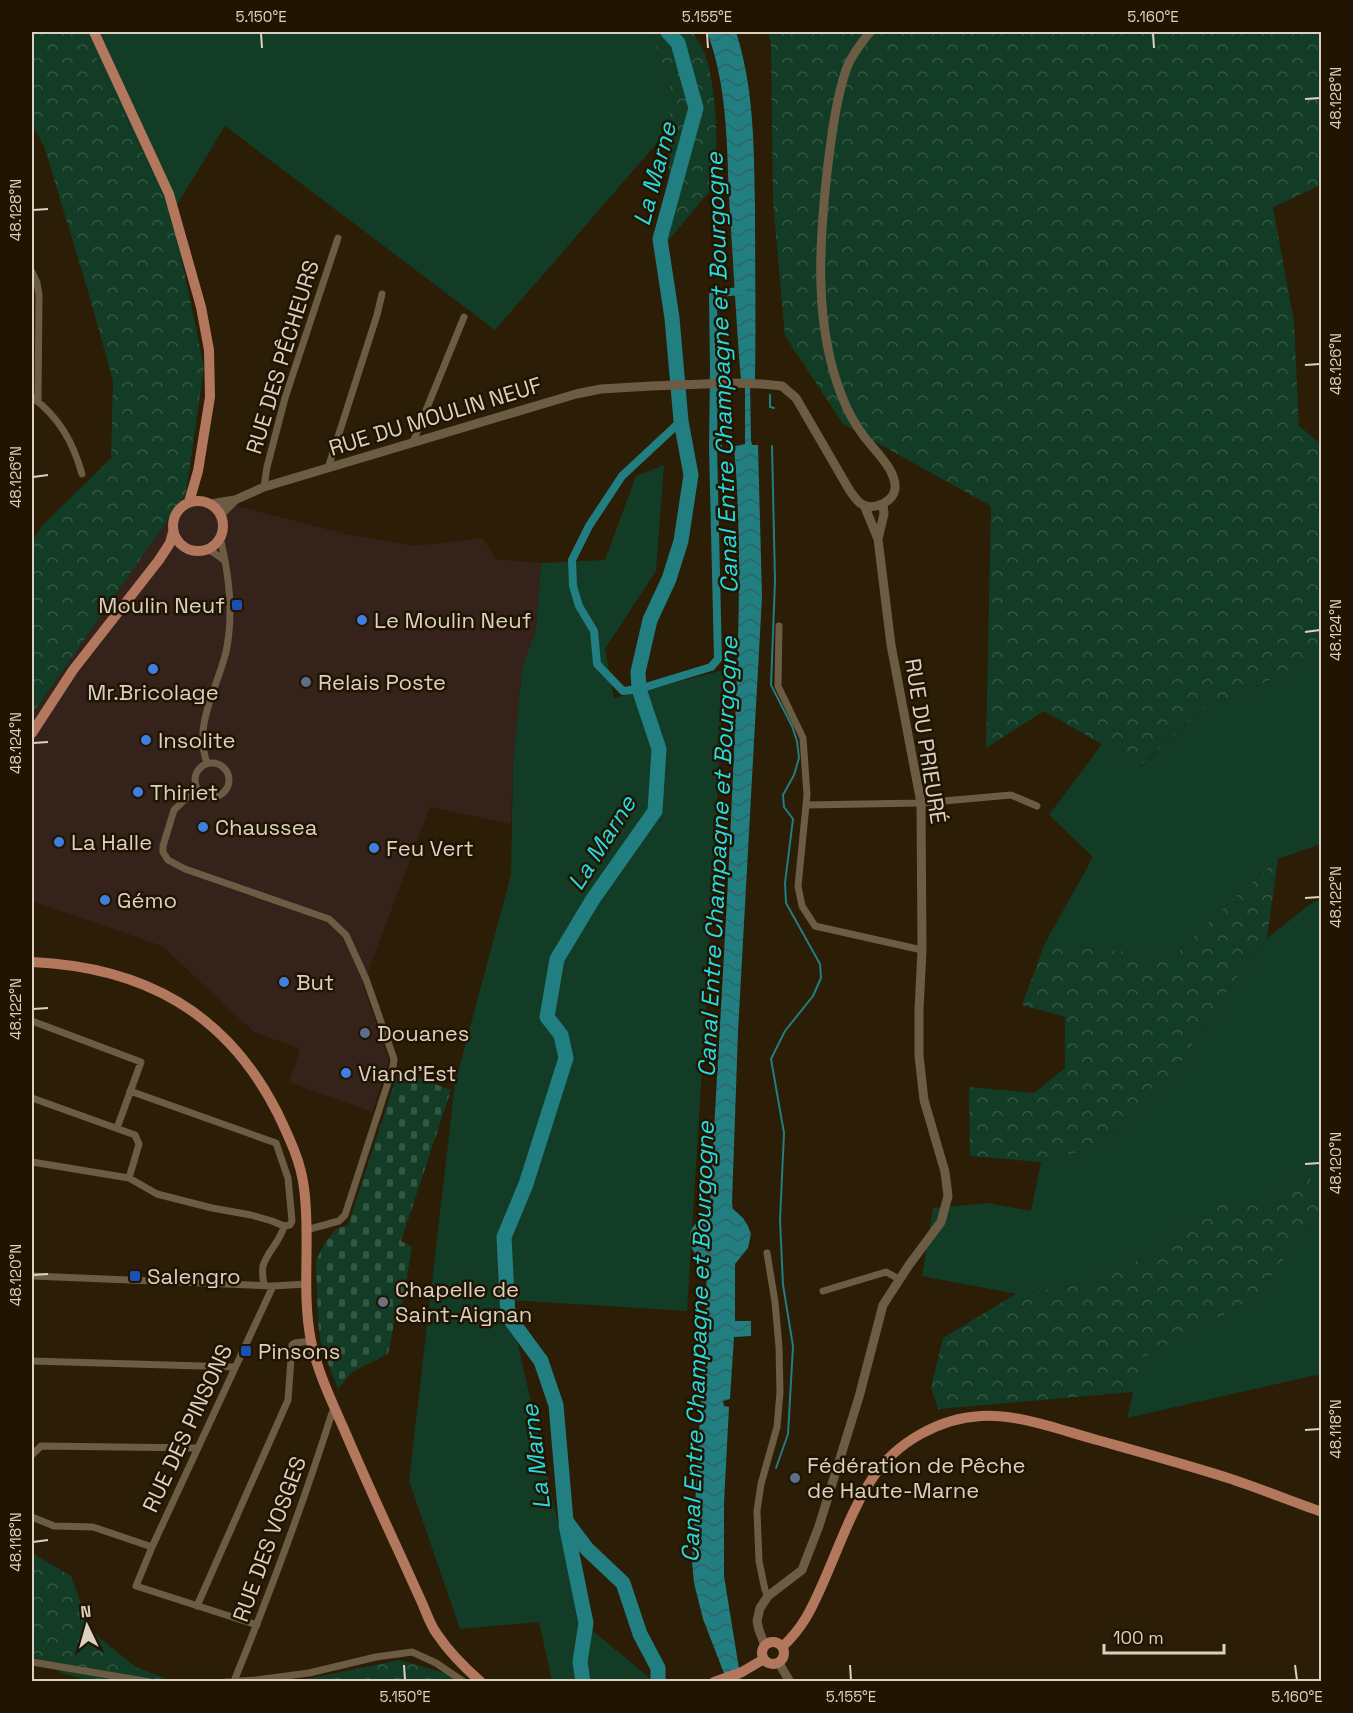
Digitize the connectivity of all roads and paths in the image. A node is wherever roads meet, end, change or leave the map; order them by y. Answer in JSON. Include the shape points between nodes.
{"nodes":[{"id":1,"x":94,"y":32,"type":"edge"},
{"id":2,"x":870,"y":32,"type":"edge"},
{"id":3,"x":338,"y":238,"type":"dead end"},
{"id":4,"x":32,"y":272,"type":"edge"},
{"id":5,"x":382,"y":294,"type":"dead end"},
{"id":6,"x":464,"y":317,"type":"dead end"},
{"id":7,"x":707,"y":385,"type":"joint"},
{"id":8,"x":35,"y":399,"type":"edge"},
{"id":9,"x":413,"y":442,"type":"junction"},
{"id":10,"x":328,"y":468,"type":"junction"},
{"id":11,"x":198,"y":471,"type":"junction"},
{"id":12,"x":82,"y":474,"type":"dead end"},
{"id":13,"x":264,"y":487,"type":"junction"},
{"id":14,"x":235,"y":500,"type":"junction"},
{"id":15,"x":189,"y":502,"type":"junction"},
{"id":16,"x":207,"y":503,"type":"junction"},
{"id":17,"x":883,"y":504,"type":"junction"},
{"id":18,"x":864,"y":505,"type":"junction"},
{"id":19,"x":220,"y":515,"type":"junction"},
{"id":20,"x":174,"y":532,"type":"junction"},
{"id":21,"x":220,"y":537,"type":"junction"},
{"id":22,"x":878,"y":539,"type":"junction"},
{"id":23,"x":185,"y":547,"type":"junction"},
{"id":24,"x":206,"y":549,"type":"junction"},
{"id":25,"x":159,"y":560,"type":"junction"},
{"id":26,"x":225,"y":561,"type":"junction"},
{"id":27,"x":779,"y":626,"type":"dead end"},
{"id":28,"x":32,"y":733,"type":"edge"},
{"id":29,"x":207,"y":763,"type":"junction"},
{"id":30,"x":197,"y":788,"type":"junction"},
{"id":31,"x":921,"y":803,"type":"junction"},
{"id":32,"x":806,"y":806,"type":"junction"},
{"id":33,"x":1037,"y":806,"type":"dead end"},
{"id":34,"x":922,"y":950,"type":"junction"},
{"id":35,"x":32,"y":962,"type":"edge"},
{"id":36,"x":32,"y":1021,"type":"edge"},
{"id":37,"x":130,"y":1091,"type":"junction"},
{"id":38,"x":32,"y":1098,"type":"edge"},
{"id":39,"x":117,"y":1128,"type":"junction"},
{"id":40,"x":32,"y":1162,"type":"edge"},
{"id":41,"x":129,"y":1178,"type":"junction"},
{"id":42,"x":284,"y":1226,"type":"junction"},
{"id":43,"x":306,"y":1230,"type":"junction"},
{"id":44,"x":767,"y":1253,"type":"dead end"},
{"id":45,"x":32,"y":1276,"type":"edge"},
{"id":46,"x":899,"y":1279,"type":"junction"},
{"id":47,"x":307,"y":1284,"type":"junction"},
{"id":48,"x":264,"y":1286,"type":"junction"},
{"id":49,"x":273,"y":1286,"type":"junction"},
{"id":50,"x":823,"y":1291,"type":"dead end"},
{"id":51,"x":311,"y":1341,"type":"junction"},
{"id":52,"x":32,"y":1361,"type":"edge"},
{"id":53,"x":235,"y":1367,"type":"junction"},
{"id":54,"x":336,"y":1411,"type":"junction"},
{"id":55,"x":32,"y":1445,"type":"edge"},
{"id":56,"x":41,"y":1446,"type":"junction"},
{"id":57,"x":198,"y":1448,"type":"junction"},
{"id":58,"x":32,"y":1455,"type":"edge"},
{"id":59,"x":1322,"y":1512,"type":"edge"},
{"id":60,"x":32,"y":1517,"type":"edge"},
{"id":61,"x":152,"y":1547,"type":"junction"},
{"id":62,"x":768,"y":1596,"type":"junction"},
{"id":63,"x":197,"y":1606,"type":"junction"},
{"id":64,"x":257,"y":1624,"type":"junction"},
{"id":65,"x":765,"y":1646,"type":"junction"},
{"id":66,"x":782,"y":1647,"type":"junction"},
{"id":67,"x":764,"y":1659,"type":"junction"},
{"id":68,"x":32,"y":1662,"type":"edge"},
{"id":69,"x":779,"y":1663,"type":"junction"},
{"id":70,"x":718,"y":1680,"type":"edge"},
{"id":71,"x":234,"y":1681,"type":"edge"},
{"id":72,"x":150,"y":1682,"type":"edge"},
{"id":73,"x":226,"y":1682,"type":"edge"},
{"id":74,"x":464,"y":1682,"type":"edge"},
{"id":75,"x":481,"y":1682,"type":"edge"},
{"id":76,"x":790,"y":1682,"type":"edge"}],
"edges":[{"from":1,"to":11,"type":"main road","via":[[169,194],[201,307],[210,368]]},
{"from":2,"to":17,"type":"street","name":"RUE DU PRIEURÉ","via":[[847,69],[831,140],[821,266],[828,355],[837,385],[851,417],[894,480],[895,491]]},
{"from":3,"to":13,"type":"street","name":"RUE DES PÊCHEURS","via":[[285,398]]},
{"from":4,"to":8,"type":"street","via":[[39,295]]},
{"from":5,"to":10,"type":"street"},
{"from":6,"to":9,"type":"street"},
{"from":7,"to":9,"type":"street","name":"RUE DU MOULIN NEUF","via":[[601,389]]},
{"from":7,"to":18,"type":"street","name":"RUE DU PRIEURÉ","via":[[782,386],[796,398],[850,491]]},
{"from":8,"to":12,"type":"street","via":[[66,433]]},
{"from":9,"to":10,"type":"street","name":"RUE DU MOULIN NEUF"},
{"from":10,"to":13,"type":"street","name":"RUE DU MOULIN NEUF"},
{"from":11,"to":15,"type":"main road"},
{"from":11,"to":16,"type":"main road"},
{"from":13,"to":14,"type":"street","name":"RUE DU MOULIN NEUF"},
{"from":14,"to":16,"type":"street","name":"RUE DU MOULIN NEUF"},
{"from":14,"to":19,"type":"street","name":"RUE DU MOULIN NEUF"},
{"from":15,"to":16,"type":"main road"},
{"from":15,"to":20,"type":"main road","via":[[174,517]]},
{"from":16,"to":19,"type":"main road"},
{"from":17,"to":18,"type":"street"},
{"from":17,"to":22,"type":"street","name":"RUE DU PRIEURÉ"},
{"from":18,"to":22,"type":"street","name":"RUE DU PRIEURÉ"},
{"from":19,"to":21,"type":"main road"},
{"from":20,"to":23,"type":"main road"},
{"from":20,"to":25,"type":"main road"},
{"from":21,"to":24,"type":"main road"},
{"from":21,"to":26,"type":"street"},
{"from":22,"to":31,"type":"street","name":"RUE DU PRIEURÉ","via":[[891,645]]},
{"from":23,"to":24,"type":"main road"},
{"from":23,"to":25,"type":"main road"},
{"from":24,"to":26,"type":"street"},
{"from":25,"to":28,"type":"main road","via":[[73,670]]},
{"from":26,"to":29,"type":"street","via":[[229,629],[204,720]]},
{"from":27,"to":32,"type":"street","via":[[778,686],[803,738]]},
{"from":29,"to":30,"type":"street","via":[[196,772]]},
{"from":29,"to":30,"type":"street","via":[[223,767],[228,776],[227,787],[213,797]]},
{"from":30,"to":43,"type":"street","via":[[174,810],[163,846],[165,857],[185,869],[329,919],[346,935],[394,1059],[345,1215],[339,1221]]},
{"from":31,"to":32,"type":"street"},
{"from":31,"to":33,"type":"street","via":[[1011,795]]},
{"from":31,"to":34,"type":"street","name":"RUE DU PRIEURÉ"},
{"from":32,"to":34,"type":"street","via":[[798,886],[802,906],[815,926]]},
{"from":34,"to":46,"type":"street","name":"RUE DU PRIEURÉ","via":[[919,1056],[924,1100],[948,1196],[941,1222]]},
{"from":35,"to":43,"type":"main road","via":[[97,970],[147,986],[183,1004],[222,1035],[261,1084],[287,1133],[302,1171]]},
{"from":36,"to":37,"type":"street","via":[[141,1062]]},
{"from":37,"to":39,"type":"street"},
{"from":37,"to":42,"type":"street","via":[[276,1143],[288,1178],[292,1221]]},
{"from":38,"to":39,"type":"street"},
{"from":39,"to":41,"type":"street","via":[[135,1135],[139,1144]]},
{"from":40,"to":41,"type":"street"},
{"from":41,"to":42,"type":"street","via":[[157,1194]]},
{"from":42,"to":48,"type":"street","via":[[262,1267]]},
{"from":43,"to":47,"type":"main road"},
{"from":44,"to":62,"type":"street","via":[[775,1302],[780,1392],[777,1427],[760,1484],[757,1510],[759,1561]]},
{"from":45,"to":48,"type":"street"},
{"from":46,"to":50,"type":"street","via":[[886,1272]]},
{"from":46,"to":62,"type":"street","name":"RUE DU PRIEURÉ","via":[[882,1305],[859,1397],[802,1570]]},
{"from":47,"to":49,"type":"street"},
{"from":47,"to":51,"type":"main road"},
{"from":48,"to":49,"type":"street"},
{"from":49,"to":53,"type":"street","name":"RUE DES PINSONS"},
{"from":51,"to":54,"type":"main road"},
{"from":51,"to":63,"type":"street","via":[[292,1345],[288,1400]]},
{"from":52,"to":53,"type":"street"},
{"from":53,"to":57,"type":"street","name":"RUE DES PINSONS"},
{"from":54,"to":64,"type":"street","name":"RUE DES VOSGES","via":[[332,1413]]},
{"from":54,"to":75,"type":"main road","via":[[436,1633]]},
{"from":55,"to":56,"type":"street"},
{"from":56,"to":57,"type":"street"},
{"from":56,"to":58,"type":"street"},
{"from":57,"to":61,"type":"street","name":"RUE DES PINSONS"},
{"from":59,"to":66,"type":"main road","via":[[1219,1475],[1063,1431],[1009,1418],[966,1418],[913,1439],[885,1461],[860,1498],[809,1615]]},
{"from":60,"to":61,"type":"street","via":[[54,1526],[93,1527]]},
{"from":61,"to":63,"type":"street","name":"RUE DES PINSONS","via":[[136,1586]]},
{"from":62,"to":65,"type":"street","via":[[757,1621]]},
{"from":63,"to":64,"type":"street"},
{"from":64,"to":71,"type":"street","name":"RUE DES VOSGES"},
{"from":65,"to":66,"type":"main road","via":[[772,1642]]},
{"from":65,"to":67,"type":"main road"},
{"from":66,"to":69,"type":"main road","via":[[784,1654]]},
{"from":67,"to":69,"type":"main road","via":[[769,1664]]},
{"from":67,"to":70,"type":"main road"},
{"from":68,"to":72,"type":"street"},
{"from":69,"to":76,"type":"street"},
{"from":71,"to":73,"type":"street"},
{"from":71,"to":74,"type":"street","via":[[309,1673],[412,1652]]}]}
